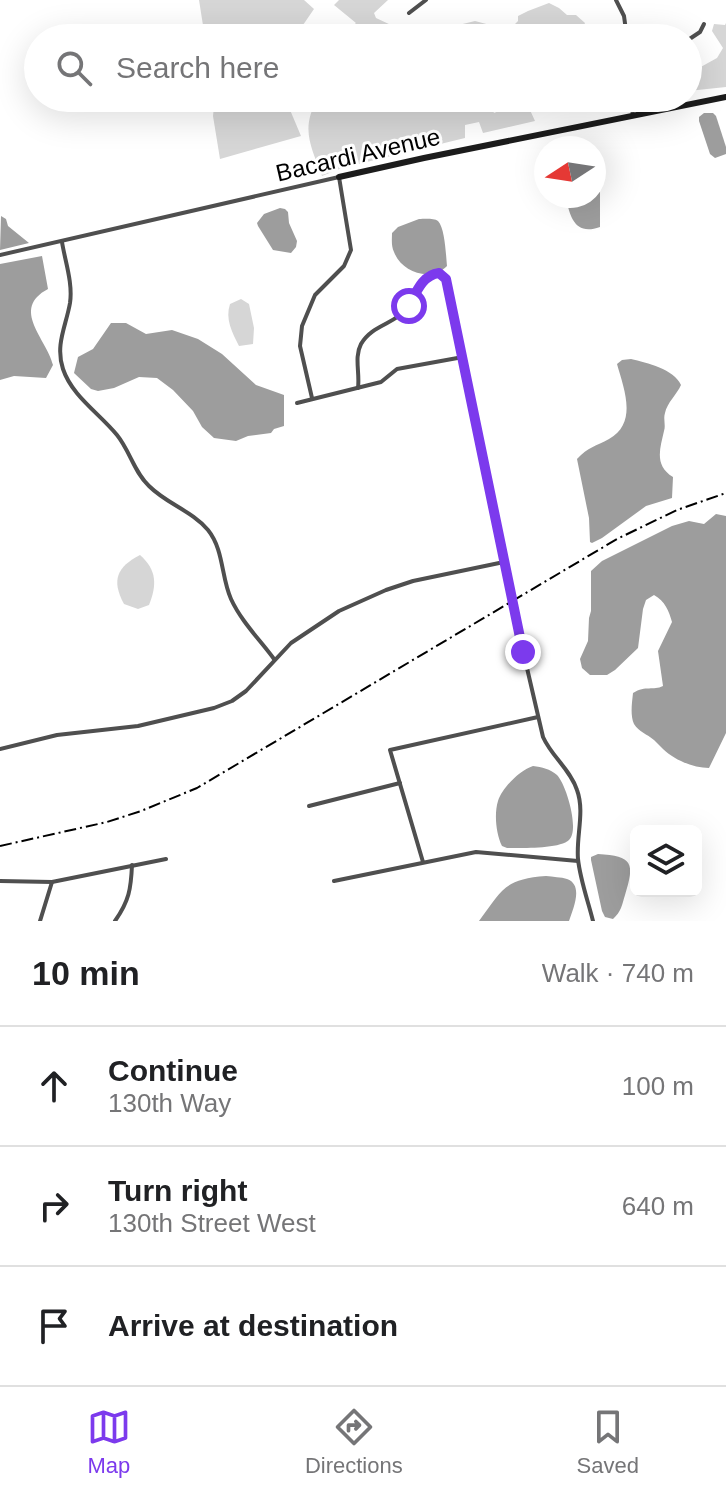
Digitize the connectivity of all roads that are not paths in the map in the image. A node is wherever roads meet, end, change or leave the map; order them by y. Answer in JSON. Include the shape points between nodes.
{"nodes":[{"id":1,"x":426,"y":0,"type":"edge"},
{"id":2,"x":616,"y":0,"type":"edge"},
{"id":3,"x":409,"y":13,"type":"dead end"},
{"id":4,"x":625,"y":24,"type":"edge"},
{"id":5,"x":704,"y":24,"type":"dead end"},
{"id":6,"x":702,"y":28,"type":"edge"},
{"id":7,"x":726,"y":97,"type":"edge"},
{"id":8,"x":702,"y":102,"type":"edge"},
{"id":9,"x":632,"y":112,"type":"edge"},
{"id":10,"x":652,"y":112,"type":"edge"},
{"id":11,"x":642,"y":114,"type":"joint"},
{"id":12,"x":633,"y":116,"type":"junction"},
{"id":13,"x":339,"y":177,"type":"junction"},
{"id":14,"x":61,"y":241,"type":"junction"},
{"id":15,"x":0,"y":255,"type":"edge"},
{"id":16,"x":463,"y":357,"type":"junction"},
{"id":17,"x":358,"y":388,"type":"junction"},
{"id":18,"x":312,"y":398,"type":"junction"},
{"id":19,"x":297,"y":403,"type":"dead end"},
{"id":20,"x":504,"y":562,"type":"junction"},
{"id":21,"x":274,"y":659,"type":"junction"},
{"id":22,"x":538,"y":717,"type":"junction"},
{"id":23,"x":0,"y":749,"type":"edge"},
{"id":24,"x":400,"y":783,"type":"junction"},
{"id":25,"x":309,"y":806,"type":"dead end"},
{"id":26,"x":166,"y":859,"type":"dead end"},
{"id":27,"x":578,"y":861,"type":"junction"},
{"id":28,"x":423,"y":862,"type":"junction"},
{"id":29,"x":132,"y":865,"type":"junction"},
{"id":30,"x":0,"y":881,"type":"edge"},
{"id":31,"x":334,"y":881,"type":"dead end"},
{"id":32,"x":52,"y":882,"type":"junction"},
{"id":33,"x":40,"y":921,"type":"edge"},
{"id":34,"x":115,"y":921,"type":"edge"},
{"id":35,"x":593,"y":921,"type":"edge"}],
"edges":[{"from":1,"to":3,"type":"street"},
{"from":2,"to":4,"type":"street"},
{"from":5,"to":6,"type":"street"},
{"from":7,"to":8,"type":"street","name":"Bacardi Avenue"},
{"from":9,"to":12,"type":"street"},
{"from":10,"to":11,"type":"street","name":"Bacardi Avenue"},
{"from":11,"to":12,"type":"street","name":"Bacardi Avenue"},
{"from":12,"to":13,"type":"street","name":"Bacardi Avenue"},
{"from":13,"to":14,"type":"street","name":"Bacardi Avenue"},
{"from":13,"to":18,"type":"street","via":[[351,250],[344,266],[315,295],[302,326],[300,346]]},
{"from":14,"to":15,"type":"street","name":"Bacardi Avenue"},
{"from":14,"to":21,"type":"street","via":[[71,290],[60,347],[67,379],[118,436],[147,485],[209,531],[232,601]]},
{"from":16,"to":17,"type":"street","via":[[397,369],[381,382]]},
{"from":16,"to":17,"type":"street","via":[[446,279],[439,273],[429,275],[406,310],[380,325],[360,346]]},
{"from":16,"to":20,"type":"street"},
{"from":17,"to":18,"type":"street"},
{"from":18,"to":19,"type":"street"},
{"from":20,"to":21,"type":"street","via":[[366,597],[315,625]]},
{"from":20,"to":22,"type":"street"},
{"from":21,"to":23,"type":"street","via":[[246,691],[214,708]]},
{"from":22,"to":24,"type":"street","via":[[390,750]]},
{"from":22,"to":27,"type":"street","via":[[547,746],[578,792]]},
{"from":24,"to":25,"type":"street"},
{"from":24,"to":28,"type":"street"},
{"from":26,"to":29,"type":"street"},
{"from":27,"to":28,"type":"street","via":[[476,852]]},
{"from":27,"to":35,"type":"street"},
{"from":28,"to":31,"type":"street"},
{"from":29,"to":32,"type":"street"},
{"from":29,"to":34,"type":"street","via":[[131,889]]},
{"from":30,"to":32,"type":"street"},
{"from":32,"to":33,"type":"street"}]}
